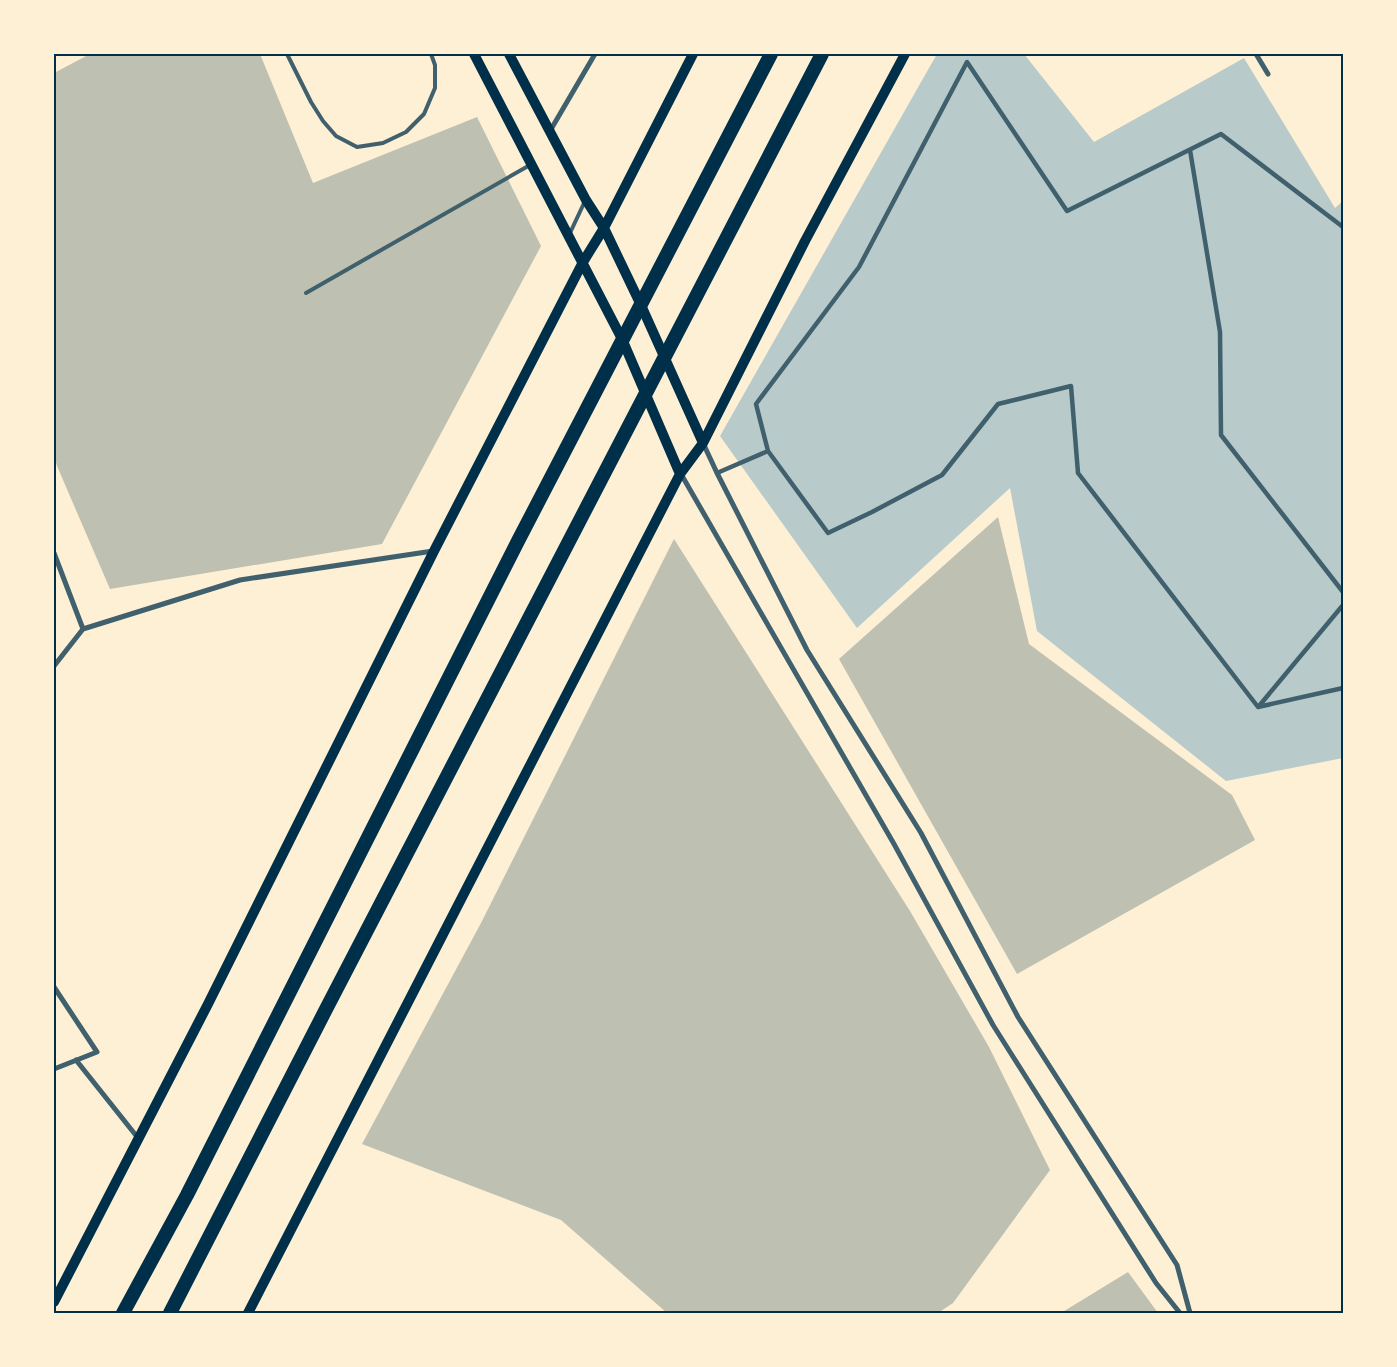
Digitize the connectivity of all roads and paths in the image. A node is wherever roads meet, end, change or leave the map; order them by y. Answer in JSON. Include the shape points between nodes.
{"nodes":[{"id":1,"x":287,"y":54,"type":"edge"},
{"id":2,"x":431,"y":54,"type":"edge"},
{"id":3,"x":474,"y":54,"type":"edge"},
{"id":4,"x":509,"y":54,"type":"edge"},
{"id":5,"x":595,"y":54,"type":"edge"},
{"id":6,"x":693,"y":54,"type":"edge"},
{"id":7,"x":771,"y":54,"type":"edge"},
{"id":8,"x":822,"y":54,"type":"edge"},
{"id":9,"x":905,"y":54,"type":"edge"},
{"id":10,"x":1256,"y":54,"type":"edge"},
{"id":11,"x":1268,"y":74,"type":"dead end"},
{"id":12,"x":550,"y":132,"type":"junction"},
{"id":13,"x":1190,"y":150,"type":"junction"},
{"id":14,"x":532,"y":164,"type":"junction"},
{"id":15,"x":586,"y":200,"type":"junction"},
{"id":16,"x":1343,"y":227,"type":"edge"},
{"id":17,"x":604,"y":228,"type":"junction"},
{"id":18,"x":569,"y":234,"type":"junction"},
{"id":19,"x":583,"y":262,"type":"junction"},
{"id":20,"x":306,"y":292,"type":"dead end"},
{"id":21,"x":703,"y":442,"type":"junction"},
{"id":22,"x":768,"y":451,"type":"junction"},
{"id":23,"x":717,"y":473,"type":"junction"},
{"id":24,"x":680,"y":474,"type":"junction"},
{"id":25,"x":434,"y":551,"type":"junction"},
{"id":26,"x":54,"y":553,"type":"edge"},
{"id":27,"x":1343,"y":592,"type":"edge"},
{"id":28,"x":1343,"y":605,"type":"edge"},
{"id":29,"x":83,"y":628,"type":"junction"},
{"id":30,"x":54,"y":666,"type":"edge"},
{"id":31,"x":1343,"y":688,"type":"edge"},
{"id":32,"x":1258,"y":707,"type":"junction"},
{"id":33,"x":54,"y":988,"type":"edge"},
{"id":34,"x":76,"y":1060,"type":"junction"},
{"id":35,"x":54,"y":1069,"type":"edge"},
{"id":36,"x":139,"y":1140,"type":"junction"},
{"id":37,"x":57,"y":1289,"type":"edge"},
{"id":38,"x":54,"y":1302,"type":"edge"},
{"id":39,"x":123,"y":1313,"type":"edge"},
{"id":40,"x":170,"y":1313,"type":"edge"},
{"id":41,"x":248,"y":1313,"type":"edge"},
{"id":42,"x":1180,"y":1313,"type":"edge"},
{"id":43,"x":1190,"y":1313,"type":"edge"}],
"edges":[{"from":1,"to":2,"type":"lane","via":[[323,122],[336,136],[357,147],[383,144],[406,132],[424,114],[434,88],[435,65]]},
{"from":3,"to":14,"type":"main road"},
{"from":4,"to":12,"type":"main road"},
{"from":5,"to":12,"type":"street"},
{"from":6,"to":17,"type":"main road"},
{"from":7,"to":39,"type":"highway"},
{"from":8,"to":40,"type":"highway"},
{"from":9,"to":21,"type":"main road"},
{"from":10,"to":11,"type":"street"},
{"from":12,"to":15,"type":"main road"},
{"from":13,"to":16,"type":"street","via":[[1222,134]]},
{"from":13,"to":22,"type":"street","via":[[1067,210],[967,62],[859,267],[756,404]]},
{"from":13,"to":27,"type":"street","via":[[1220,332],[1221,435]]},
{"from":14,"to":18,"type":"main road"},
{"from":14,"to":20,"type":"lane"},
{"from":15,"to":17,"type":"main road"},
{"from":15,"to":18,"type":"lane"},
{"from":17,"to":19,"type":"main road"},
{"from":17,"to":21,"type":"main road"},
{"from":18,"to":19,"type":"main road"},
{"from":19,"to":24,"type":"main road","via":[[622,339]]},
{"from":19,"to":25,"type":"main road"},
{"from":21,"to":23,"type":"street"},
{"from":21,"to":24,"type":"main road"},
{"from":22,"to":23,"type":"street"},
{"from":22,"to":32,"type":"street","via":[[828,533],[942,475],[998,404],[1071,386],[1078,473]]},
{"from":23,"to":43,"type":"street","via":[[807,650],[921,834],[1018,1017],[1177,1265]]},
{"from":24,"to":41,"type":"main road"},
{"from":24,"to":42,"type":"street","via":[[894,844],[993,1025],[1156,1283]]},
{"from":25,"to":29,"type":"street","via":[[240,580]]},
{"from":25,"to":36,"type":"main road"},
{"from":26,"to":29,"type":"street"},
{"from":28,"to":32,"type":"street"},
{"from":29,"to":30,"type":"street"},
{"from":31,"to":32,"type":"street"},
{"from":33,"to":34,"type":"street","via":[[97,1052]]},
{"from":34,"to":35,"type":"street"},
{"from":34,"to":36,"type":"street"},
{"from":36,"to":37,"type":"main road"},
{"from":37,"to":38,"type":"main road"}]}
